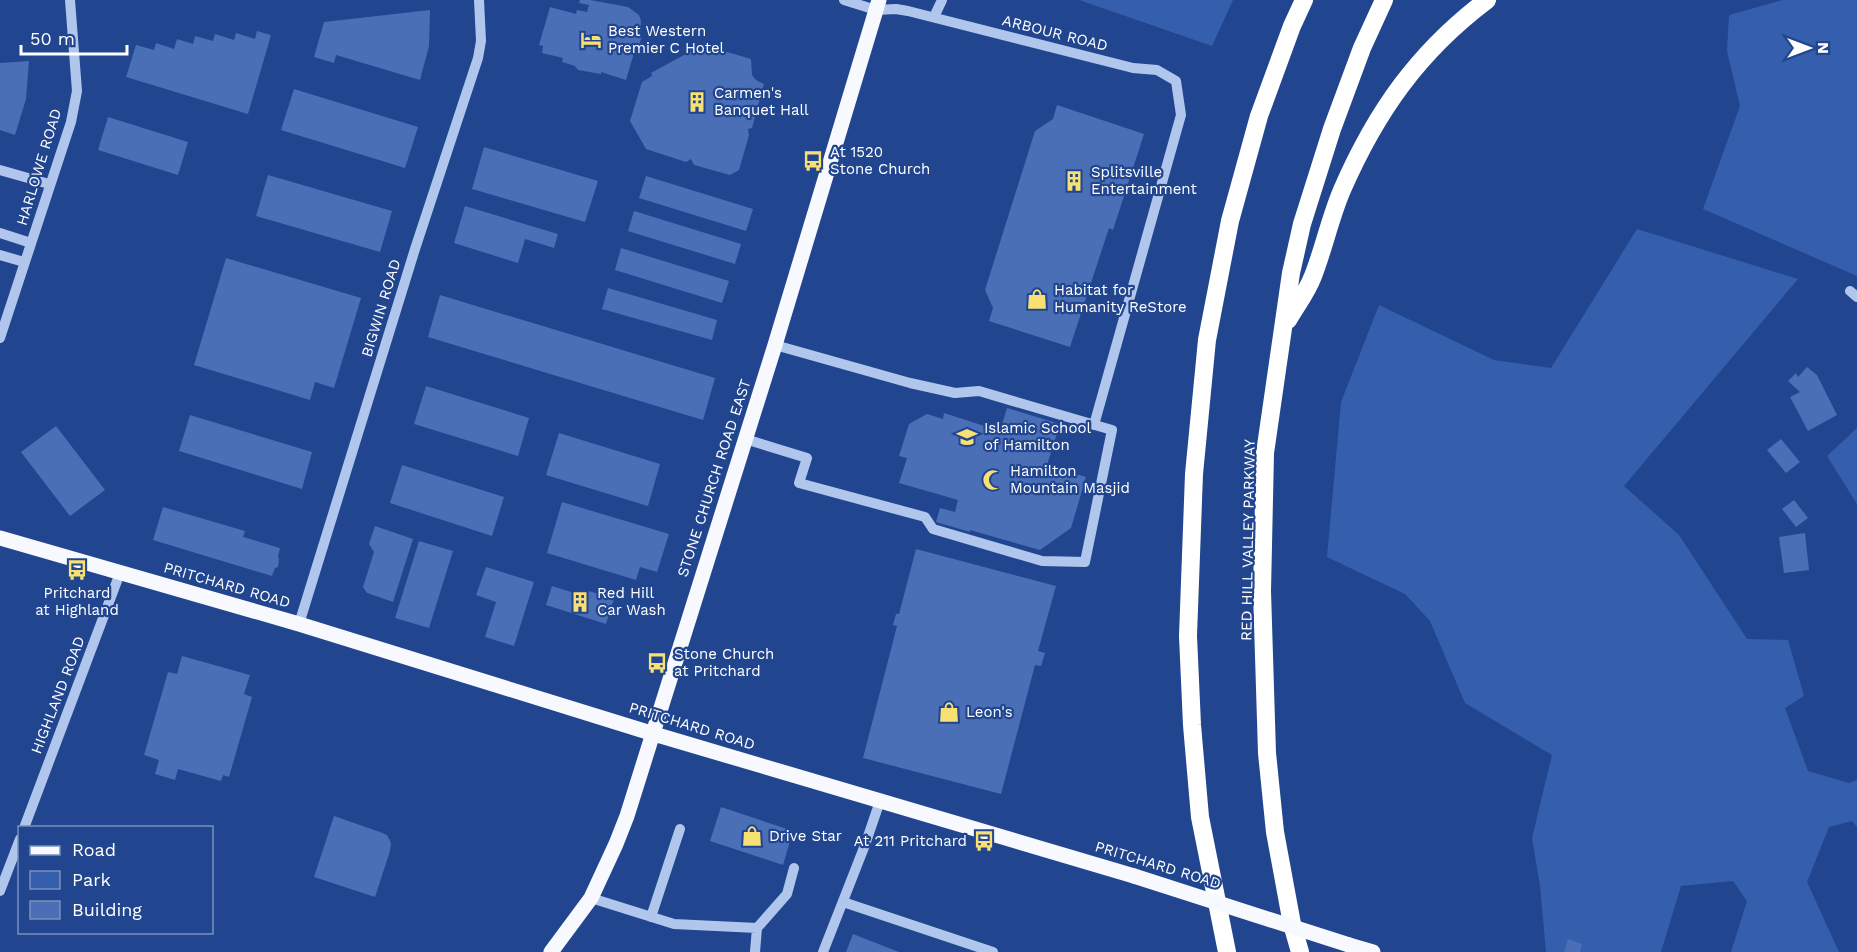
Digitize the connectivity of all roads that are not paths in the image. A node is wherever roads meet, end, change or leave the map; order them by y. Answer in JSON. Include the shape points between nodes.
{"nodes":[{"id":1,"x":70,"y":0,"type":"edge"},
{"id":2,"x":479,"y":0,"type":"edge"},
{"id":3,"x":844,"y":0,"type":"edge"},
{"id":4,"x":942,"y":0,"type":"edge"},
{"id":5,"x":1304,"y":0,"type":"edge"},
{"id":6,"x":1384,"y":0,"type":"edge"},
{"id":7,"x":1487,"y":0,"type":"edge"},
{"id":8,"x":878,"y":5,"type":"edge"},
{"id":9,"x":934,"y":17,"type":"junction"},
{"id":10,"x":0,"y":170,"type":"edge"},
{"id":11,"x":49,"y":184,"type":"junction"},
{"id":12,"x":0,"y":233,"type":"edge"},
{"id":13,"x":31,"y":243,"type":"junction"},
{"id":14,"x":0,"y":255,"type":"edge"},
{"id":15,"x":24,"y":262,"type":"junction"},
{"id":16,"x":3,"y":321,"type":"edge"},
{"id":17,"x":1282,"y":329,"type":"junction"},
{"id":18,"x":0,"y":338,"type":"edge"},
{"id":19,"x":775,"y":345,"type":"junction"},
{"id":20,"x":1094,"y":425,"type":"junction"},
{"id":21,"x":745,"y":439,"type":"junction"},
{"id":22,"x":0,"y":538,"type":"edge"},
{"id":23,"x":120,"y":573,"type":"junction"},
{"id":24,"x":298,"y":624,"type":"junction"},
{"id":25,"x":654,"y":734,"type":"junction"},
{"id":26,"x":879,"y":801,"type":"junction"},
{"id":27,"x":25,"y":826,"type":"edge"},
{"id":28,"x":680,"y":829,"type":"dead end"},
{"id":29,"x":18,"y":844,"type":"edge"},
{"id":30,"x":794,"y":868,"type":"dead end"},
{"id":31,"x":0,"y":891,"type":"edge"},
{"id":32,"x":591,"y":898,"type":"junction"},
{"id":33,"x":843,"y":902,"type":"junction"},
{"id":34,"x":651,"y":917,"type":"junction"},
{"id":35,"x":757,"y":928,"type":"junction"},
{"id":36,"x":550,"y":952,"type":"edge"},
{"id":37,"x":755,"y":952,"type":"edge"},
{"id":38,"x":823,"y":952,"type":"edge"},
{"id":39,"x":993,"y":952,"type":"edge"},
{"id":40,"x":1227,"y":952,"type":"edge"},
{"id":41,"x":1300,"y":952,"type":"edge"},
{"id":42,"x":1373,"y":952,"type":"edge"}],
"edges":[{"from":1,"to":11,"type":"street","name":"HARLOWE ROAD","via":[[77,91],[71,122]]},
{"from":2,"to":24,"type":"street","name":"BIGWIN ROAD","via":[[478,58]]},
{"from":3,"to":8,"type":"street","name":"ARBOUR ROAD"},
{"from":4,"to":9,"type":"street"},
{"from":5,"to":40,"type":"highway","via":[[1259,116],[1230,221],[1207,340],[1194,474],[1188,636],[1192,725],[1200,817]]},
{"from":6,"to":17,"type":"highway","name":"RED HILL VALLEY PARKWAY","via":[[1332,129],[1302,224]]},
{"from":7,"to":17,"type":"highway","via":[[1438,42],[1388,102],[1342,192],[1312,278]]},
{"from":8,"to":9,"type":"street","name":"ARBOUR ROAD"},
{"from":8,"to":19,"type":"main road","name":"STONE CHURCH ROAD EAST"},
{"from":9,"to":20,"type":"street","name":"ARBOUR ROAD","via":[[1133,68],[1156,70],[1176,81],[1181,115]]},
{"from":10,"to":11,"type":"street"},
{"from":11,"to":13,"type":"street","name":"HARLOWE ROAD"},
{"from":12,"to":13,"type":"street"},
{"from":13,"to":15,"type":"street","name":"HARLOWE ROAD"},
{"from":14,"to":15,"type":"street"},
{"from":15,"to":16,"type":"street","name":"HARLOWE ROAD"},
{"from":16,"to":18,"type":"street","name":"HARLOWE ROAD"},
{"from":17,"to":41,"type":"highway","name":"RED HILL VALLEY PARKWAY","via":[[1265,453],[1262,591],[1267,753],[1275,832]]},
{"from":19,"to":20,"type":"street","via":[[909,383],[955,393],[979,391]]},
{"from":19,"to":21,"type":"main road","name":"STONE CHURCH ROAD EAST"},
{"from":20,"to":21,"type":"street","via":[[1112,430],[1085,562],[1042,561],[933,529],[926,517],[800,483],[807,458]]},
{"from":21,"to":25,"type":"main road","name":"STONE CHURCH ROAD EAST"},
{"from":22,"to":23,"type":"main road","name":"PRITCHARD ROAD"},
{"from":23,"to":24,"type":"main road","name":"PRITCHARD ROAD"},
{"from":23,"to":27,"type":"street","name":"HIGHLAND ROAD"},
{"from":24,"to":25,"type":"main road","name":"PRITCHARD ROAD"},
{"from":25,"to":26,"type":"main road","name":"PRITCHARD ROAD"},
{"from":25,"to":32,"type":"main road","name":"STONE CHURCH ROAD EAST","via":[[616,844]]},
{"from":26,"to":33,"type":"street"},
{"from":26,"to":42,"type":"main road","name":"PRITCHARD ROAD","bridge":true},
{"from":28,"to":34,"type":"street"},
{"from":29,"to":31,"type":"street"},
{"from":30,"to":35,"type":"street","via":[[787,894]]},
{"from":32,"to":34,"type":"street"},
{"from":32,"to":36,"type":"main road","name":"STONE CHURCH ROAD EAST"},
{"from":33,"to":38,"type":"street"},
{"from":33,"to":39,"type":"street"},
{"from":34,"to":35,"type":"street","via":[[674,924]]},
{"from":35,"to":37,"type":"street"}]}
